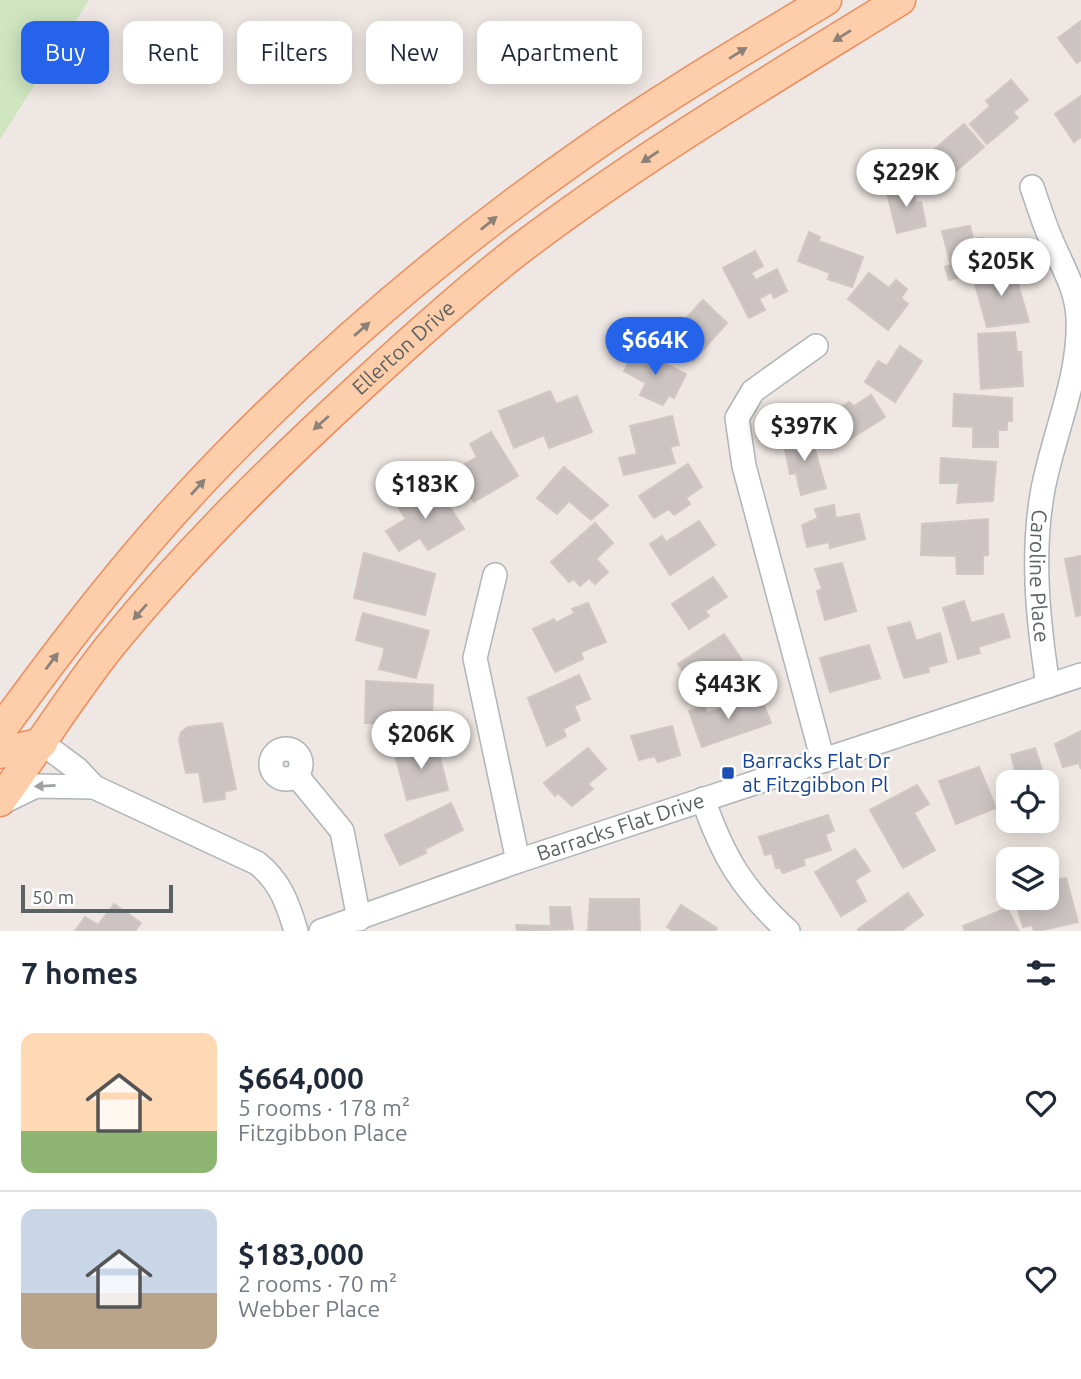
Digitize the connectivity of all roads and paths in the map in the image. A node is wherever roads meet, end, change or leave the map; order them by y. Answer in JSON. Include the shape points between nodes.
{"nodes":[{"id":1,"x":826,"y":0,"type":"edge"},
{"id":2,"x":900,"y":0,"type":"edge"},
{"id":3,"x":1032,"y":187,"type":"dead end"},
{"id":4,"x":816,"y":346,"type":"dead end"},
{"id":5,"x":495,"y":575,"type":"dead end"},
{"id":6,"x":1081,"y":674,"type":"edge"},
{"id":7,"x":1048,"y":685,"type":"junction"},
{"id":8,"x":4,"y":724,"type":"edge"},
{"id":9,"x":41,"y":743,"type":"junction"},
{"id":10,"x":0,"y":753,"type":"edge"},
{"id":11,"x":823,"y":761,"type":"junction"},
{"id":12,"x":297,"y":776,"type":"dead end"},
{"id":13,"x":94,"y":787,"type":"junction"},
{"id":14,"x":703,"y":799,"type":"junction"},
{"id":15,"x":0,"y":802,"type":"edge"},
{"id":16,"x":518,"y":861,"type":"junction"},
{"id":17,"x":359,"y":919,"type":"junction"},
{"id":18,"x":296,"y":931,"type":"edge"},
{"id":19,"x":321,"y":931,"type":"edge"},
{"id":20,"x":788,"y":931,"type":"edge"}],
"edges":[{"from":8,"to":1,"type":"main road","name":"Ellerton Drive","one_way":true,"via":[[99,598],[223,459],[373,319],[510,206],[585,152]]},
{"from":2,"to":9,"type":"main road","name":"Ellerton Drive","one_way":true,"via":[[651,157],[517,251],[440,315],[306,436],[185,561],[109,648]]},
{"from":3,"to":7,"type":"street","name":"Caroline Place","via":[[1071,279],[1078,315],[1079,354],[1043,490],[1038,530],[1037,602]]},
{"from":4,"to":11,"type":"street","via":[[753,391],[737,418],[744,466]]},
{"from":5,"to":16,"type":"street","via":[[475,659]]},
{"from":6,"to":7,"type":"street","name":"Barracks Flat Drive"},
{"from":7,"to":11,"type":"street","name":"Barracks Flat Drive"},
{"from":9,"to":10,"type":"main road"},
{"from":9,"to":13,"type":"street"},
{"from":9,"to":15,"type":"main road","name":"Ellerton Drive"},
{"from":11,"to":14,"type":"street","name":"Barracks Flat Drive"},
{"from":12,"to":17,"type":"street","via":[[342,831]]},
{"from":13,"to":15,"type":"street","one_way":true,"via":[[36,786]]},
{"from":13,"to":18,"type":"street","via":[[257,863],[282,892]]},
{"from":14,"to":16,"type":"street","name":"Barracks Flat Drive"},
{"from":14,"to":20,"type":"street","via":[[730,867]]},
{"from":16,"to":17,"type":"street","name":"Barracks Flat Drive"},
{"from":17,"to":19,"type":"street","name":"Barracks Flat Drive"}]}
